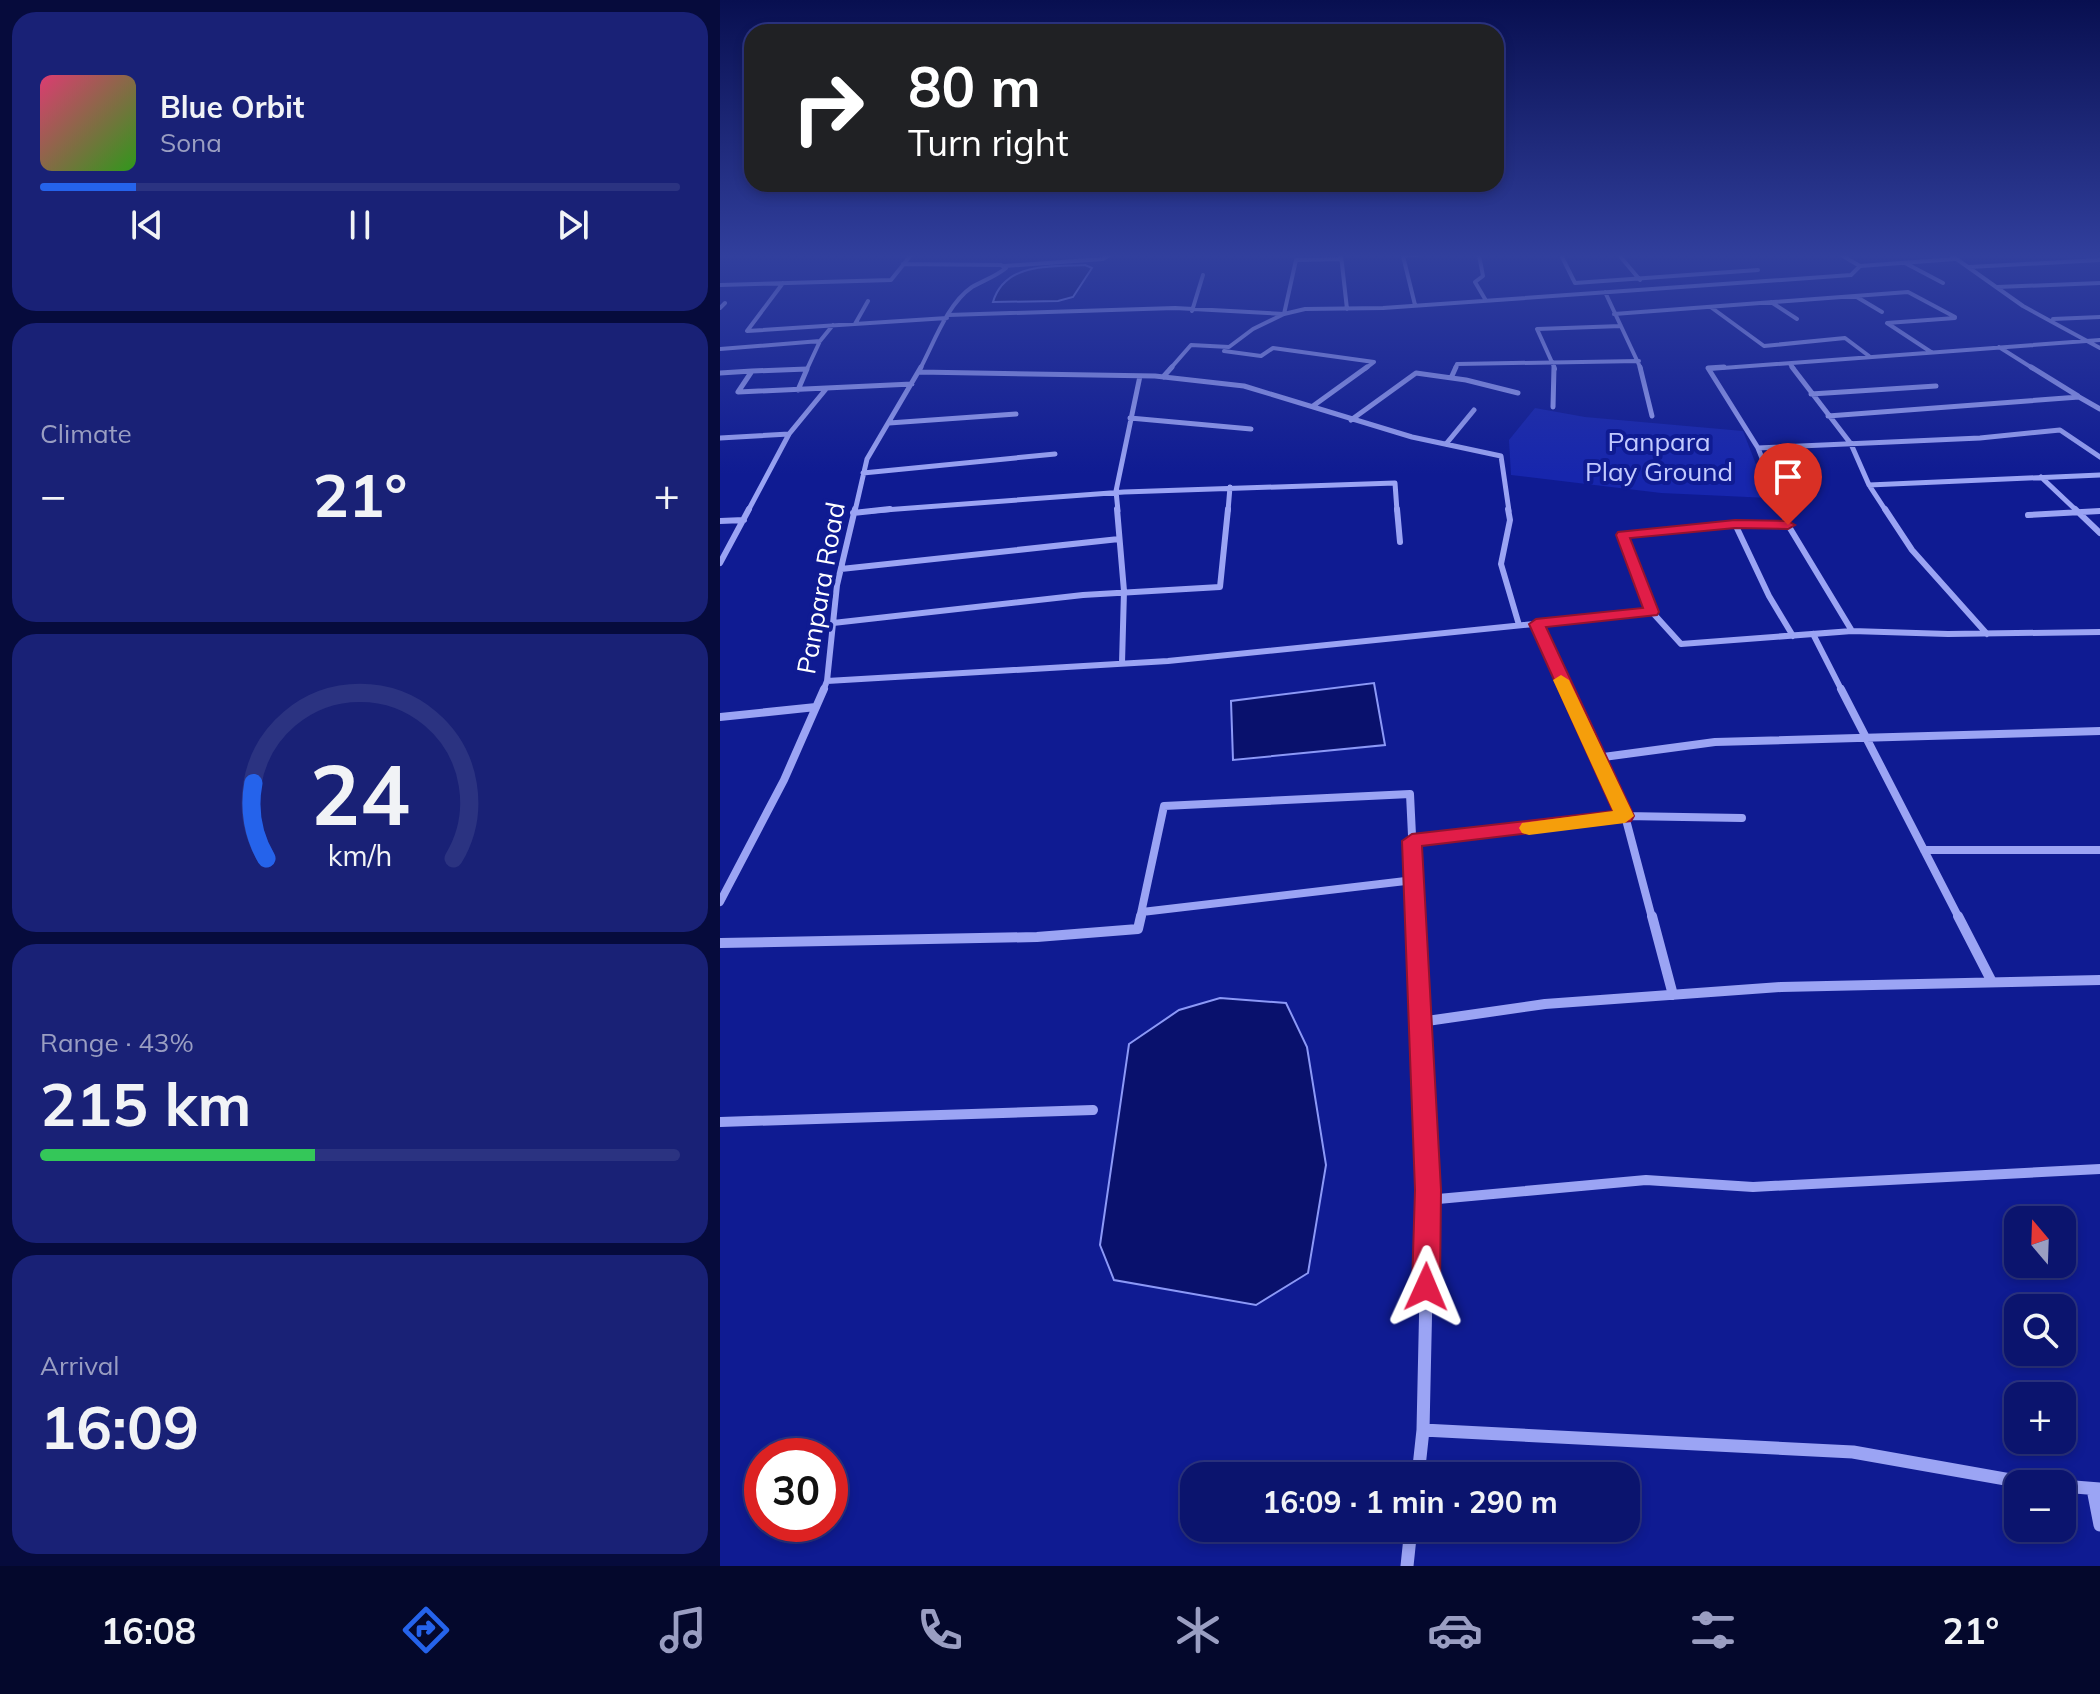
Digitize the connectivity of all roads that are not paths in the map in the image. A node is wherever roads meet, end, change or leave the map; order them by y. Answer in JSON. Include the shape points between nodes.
{"nodes":[{"id":1,"x":749,"y":328,"type":"edge"},
{"id":2,"x":789,"y":328,"type":"edge"},
{"id":3,"x":830,"y":328,"type":"edge"},
{"id":4,"x":942,"y":328,"type":"edge"},
{"id":5,"x":1255,"y":328,"type":"edge"},
{"id":6,"x":1563,"y":328,"type":"edge"},
{"id":7,"x":1622,"y":328,"type":"edge"},
{"id":8,"x":1740,"y":328,"type":"edge"},
{"id":9,"x":1895,"y":328,"type":"edge"},
{"id":10,"x":2066,"y":328,"type":"edge"},
{"id":11,"x":2100,"y":340,"type":"edge"},
{"id":12,"x":820,"y":341,"type":"junction"},
{"id":13,"x":2088,"y":341,"type":"junction"},
{"id":14,"x":1229,"y":347,"type":"junction"},
{"id":15,"x":1999,"y":347,"type":"junction"},
{"id":16,"x":2100,"y":348,"type":"edge"},
{"id":17,"x":720,"y":349,"type":"edge"},
{"id":18,"x":1931,"y":352,"type":"junction"},
{"id":19,"x":1869,"y":356,"type":"junction"},
{"id":20,"x":1639,"y":361,"type":"junction"},
{"id":21,"x":1555,"y":364,"type":"junction"},
{"id":22,"x":1790,"y":364,"type":"junction"},
{"id":23,"x":807,"y":369,"type":"junction"},
{"id":24,"x":752,"y":371,"type":"junction"},
{"id":25,"x":919,"y":372,"type":"junction"},
{"id":26,"x":720,"y":373,"type":"edge"},
{"id":27,"x":1140,"y":376,"type":"junction"},
{"id":28,"x":1163,"y":377,"type":"junction"},
{"id":29,"x":1451,"y":378,"type":"junction"},
{"id":30,"x":912,"y":384,"type":"junction"},
{"id":31,"x":1936,"y":386,"type":"dead end"},
{"id":32,"x":826,"y":389,"type":"junction"},
{"id":33,"x":798,"y":390,"type":"junction"},
{"id":34,"x":1518,"y":393,"type":"dead end"},
{"id":35,"x":1811,"y":394,"type":"junction"},
{"id":36,"x":2079,"y":397,"type":"junction"},
{"id":37,"x":1313,"y":406,"type":"junction"},
{"id":38,"x":1553,"y":407,"type":"dead end"},
{"id":39,"x":2100,"y":409,"type":"edge"},
{"id":40,"x":1474,"y":410,"type":"dead end"},
{"id":41,"x":1016,"y":414,"type":"dead end"},
{"id":42,"x":1652,"y":416,"type":"dead end"},
{"id":43,"x":1828,"y":416,"type":"junction"},
{"id":44,"x":1130,"y":418,"type":"junction"},
{"id":45,"x":1351,"y":420,"type":"junction"},
{"id":46,"x":889,"y":423,"type":"junction"},
{"id":47,"x":1251,"y":429,"type":"dead end"},
{"id":48,"x":789,"y":434,"type":"junction"},
{"id":49,"x":720,"y":438,"type":"edge"},
{"id":50,"x":1446,"y":444,"type":"junction"},
{"id":51,"x":1851,"y":444,"type":"junction"},
{"id":52,"x":1758,"y":448,"type":"junction"},
{"id":53,"x":1055,"y":454,"type":"dead end"},
{"id":54,"x":2100,"y":457,"type":"edge"},
{"id":55,"x":863,"y":473,"type":"junction"},
{"id":56,"x":2100,"y":475,"type":"edge"},
{"id":57,"x":2041,"y":477,"type":"junction"},
{"id":58,"x":1869,"y":485,"type":"junction"},
{"id":59,"x":1230,"y":487,"type":"junction"},
{"id":60,"x":1116,"y":491,"type":"junction"},
{"id":61,"x":2100,"y":511,"type":"edge"},
{"id":62,"x":2077,"y":512,"type":"junction"},
{"id":63,"x":853,"y":513,"type":"junction"},
{"id":64,"x":2028,"y":515,"type":"dead end"},
{"id":65,"x":744,"y":520,"type":"junction"},
{"id":66,"x":720,"y":521,"type":"edge"},
{"id":67,"x":1735,"y":524,"type":"junction"},
{"id":68,"x":1788,"y":525,"type":"junction"},
{"id":69,"x":2100,"y":533,"type":"edge"},
{"id":70,"x":1119,"y":539,"type":"junction"},
{"id":71,"x":1400,"y":542,"type":"dead end"},
{"id":72,"x":720,"y":563,"type":"edge"},
{"id":73,"x":841,"y":569,"type":"junction"},
{"id":74,"x":1124,"y":591,"type":"junction"},
{"id":75,"x":1652,"y":612,"type":"junction"},
{"id":76,"x":833,"y":623,"type":"junction"},
{"id":77,"x":1536,"y":624,"type":"junction"},
{"id":78,"x":1519,"y":625,"type":"junction"},
{"id":79,"x":1852,"y":631,"type":"junction"},
{"id":80,"x":2100,"y":632,"type":"edge"},
{"id":81,"x":1813,"y":634,"type":"junction"},
{"id":82,"x":1987,"y":634,"type":"junction"},
{"id":83,"x":1793,"y":636,"type":"junction"},
{"id":84,"x":1122,"y":663,"type":"junction"},
{"id":85,"x":827,"y":681,"type":"junction"},
{"id":86,"x":816,"y":707,"type":"junction"},
{"id":87,"x":720,"y":717,"type":"edge"},
{"id":88,"x":2100,"y":731,"type":"edge"},
{"id":89,"x":1865,"y":736,"type":"junction"},
{"id":90,"x":1596,"y":758,"type":"junction"},
{"id":91,"x":1625,"y":816,"type":"junction"},
{"id":92,"x":1742,"y":818,"type":"dead end"},
{"id":93,"x":1412,"y":841,"type":"junction"},
{"id":94,"x":1924,"y":850,"type":"junction"},
{"id":95,"x":2100,"y":850,"type":"edge"},
{"id":96,"x":1414,"y":880,"type":"junction"},
{"id":97,"x":720,"y":902,"type":"edge"},
{"id":98,"x":1142,"y":912,"type":"junction"},
{"id":99,"x":720,"y":943,"type":"edge"},
{"id":100,"x":2100,"y":980,"type":"edge"},
{"id":101,"x":1992,"y":982,"type":"junction"},
{"id":102,"x":1673,"y":995,"type":"junction"},
{"id":103,"x":1420,"y":1022,"type":"junction"},
{"id":104,"x":1093,"y":1110,"type":"dead end"},
{"id":105,"x":720,"y":1122,"type":"edge"},
{"id":106,"x":2100,"y":1169,"type":"edge"},
{"id":107,"x":1427,"y":1200,"type":"junction"},
{"id":108,"x":1423,"y":1430,"type":"junction"},
{"id":109,"x":1420,"y":1462,"type":"edge"},
{"id":110,"x":2004,"y":1479,"type":"edge"},
{"id":111,"x":2076,"y":1487,"type":"edge"},
{"id":112,"x":2096,"y":1489,"type":"edge"},
{"id":113,"x":2100,"y":1525,"type":"edge"},
{"id":114,"x":1410,"y":1542,"type":"edge"},
{"id":115,"x":1407,"y":1566,"type":"edge"}],
"edges":[{"from":1,"to":2,"type":"street"},
{"from":3,"to":12,"type":"street"},
{"from":4,"to":25,"type":"street","name":"Panpara Road"},
{"from":5,"to":14,"type":"street"},
{"from":6,"to":21,"type":"street","via":[[1537,329]]},
{"from":7,"to":20,"type":"street"},
{"from":8,"to":19,"type":"street","via":[[1764,346],[1845,338]]},
{"from":9,"to":18,"type":"street"},
{"from":10,"to":13,"type":"street"},
{"from":11,"to":13,"type":"street"},
{"from":12,"to":17,"type":"street"},
{"from":12,"to":23,"type":"street"},
{"from":13,"to":15,"type":"street"},
{"from":13,"to":16,"type":"street"},
{"from":14,"to":28,"type":"street","via":[[1191,345]]},
{"from":14,"to":37,"type":"street","via":[[1223,351],[1261,356],[1273,348],[1374,362]]},
{"from":15,"to":18,"type":"street"},
{"from":15,"to":36,"type":"street"},
{"from":18,"to":19,"type":"street"},
{"from":19,"to":22,"type":"street"},
{"from":20,"to":21,"type":"street"},
{"from":20,"to":42,"type":"street"},
{"from":21,"to":29,"type":"street","via":[[1457,364]]},
{"from":21,"to":38,"type":"street","via":[[1559,379]]},
{"from":22,"to":35,"type":"street"},
{"from":22,"to":52,"type":"street","via":[[1708,368]]},
{"from":23,"to":24,"type":"street"},
{"from":23,"to":33,"type":"street"},
{"from":24,"to":26,"type":"street"},
{"from":24,"to":33,"type":"street","via":[[738,392]]},
{"from":25,"to":27,"type":"street"},
{"from":25,"to":30,"type":"street","name":"Panpara Road"},
{"from":27,"to":28,"type":"street"},
{"from":27,"to":44,"type":"street"},
{"from":28,"to":37,"type":"street","via":[[1244,386]]},
{"from":29,"to":34,"type":"street"},
{"from":29,"to":45,"type":"street","via":[[1416,373]]},
{"from":30,"to":32,"type":"street"},
{"from":30,"to":46,"type":"street","name":"Panpara Road"},
{"from":31,"to":35,"type":"street"},
{"from":32,"to":33,"type":"street"},
{"from":32,"to":48,"type":"street"},
{"from":35,"to":43,"type":"street"},
{"from":36,"to":39,"type":"street"},
{"from":36,"to":43,"type":"street"},
{"from":37,"to":45,"type":"street"},
{"from":40,"to":50,"type":"street"},
{"from":41,"to":46,"type":"street"},
{"from":43,"to":51,"type":"street"},
{"from":44,"to":47,"type":"street"},
{"from":44,"to":60,"type":"street"},
{"from":45,"to":50,"type":"street"},
{"from":46,"to":55,"type":"street","name":"Panpara Road"},
{"from":48,"to":49,"type":"street"},
{"from":48,"to":65,"type":"street"},
{"from":50,"to":78,"type":"street","via":[[1501,456],[1510,520],[1501,564]]},
{"from":51,"to":52,"type":"street"},
{"from":51,"to":54,"type":"street","via":[[2060,430]]},
{"from":51,"to":58,"type":"street"},
{"from":52,"to":68,"type":"street"},
{"from":53,"to":55,"type":"street"},
{"from":55,"to":63,"type":"street","name":"Panpara Road"},
{"from":56,"to":57,"type":"street"},
{"from":57,"to":58,"type":"street"},
{"from":57,"to":62,"type":"street"},
{"from":58,"to":82,"type":"street","via":[[1912,550]]},
{"from":59,"to":60,"type":"street"},
{"from":59,"to":71,"type":"street","via":[[1395,483]]},
{"from":59,"to":74,"type":"street","via":[[1220,587]]},
{"from":60,"to":63,"type":"street","via":[[980,498]]},
{"from":60,"to":70,"type":"street"},
{"from":61,"to":62,"type":"street"},
{"from":62,"to":64,"type":"street"},
{"from":62,"to":69,"type":"street"},
{"from":63,"to":73,"type":"street","name":"Panpara Road"},
{"from":65,"to":66,"type":"street"},
{"from":65,"to":72,"type":"street"},
{"from":67,"to":68,"type":"street"},
{"from":67,"to":75,"type":"street","via":[[1622,535]]},
{"from":67,"to":83,"type":"street"},
{"from":68,"to":79,"type":"street"},
{"from":70,"to":73,"type":"street"},
{"from":70,"to":74,"type":"street"},
{"from":73,"to":76,"type":"street","name":"Panpara Road"},
{"from":74,"to":76,"type":"street"},
{"from":74,"to":84,"type":"street"},
{"from":75,"to":77,"type":"street"},
{"from":75,"to":83,"type":"street","via":[[1681,644]]},
{"from":76,"to":85,"type":"street","name":"Panpara Road"},
{"from":77,"to":78,"type":"street"},
{"from":77,"to":90,"type":"street"},
{"from":78,"to":84,"type":"street"},
{"from":79,"to":81,"type":"street"},
{"from":79,"to":82,"type":"street"},
{"from":80,"to":82,"type":"street"},
{"from":81,"to":83,"type":"street"},
{"from":81,"to":89,"type":"street"},
{"from":84,"to":85,"type":"street"},
{"from":85,"to":86,"type":"street","name":"Panpara Road"},
{"from":86,"to":87,"type":"street"},
{"from":86,"to":97,"type":"street","name":"Panpara Road"},
{"from":88,"to":89,"type":"street"},
{"from":89,"to":90,"type":"street","via":[[1715,742]]},
{"from":89,"to":94,"type":"street"},
{"from":90,"to":91,"type":"street"},
{"from":91,"to":92,"type":"street"},
{"from":91,"to":93,"type":"street"},
{"from":91,"to":102,"type":"street"},
{"from":93,"to":96,"type":"street"},
{"from":93,"to":98,"type":"street","via":[[1410,794],[1164,806]]},
{"from":94,"to":95,"type":"street"},
{"from":94,"to":101,"type":"street"},
{"from":96,"to":98,"type":"street"},
{"from":96,"to":103,"type":"street"},
{"from":98,"to":99,"type":"street","via":[[1138,929],[1066,935]]},
{"from":100,"to":101,"type":"street"},
{"from":101,"to":102,"type":"street"},
{"from":102,"to":103,"type":"street","via":[[1545,1004]]},
{"from":103,"to":107,"type":"street"},
{"from":104,"to":105,"type":"street"},
{"from":106,"to":107,"type":"street","via":[[1753,1187],[1646,1180]]},
{"from":107,"to":108,"type":"street"},
{"from":108,"to":109,"type":"street"},
{"from":108,"to":110,"type":"street","via":[[1853,1452]]},
{"from":111,"to":112,"type":"street"},
{"from":112,"to":113,"type":"street"},
{"from":114,"to":115,"type":"street"}]}
